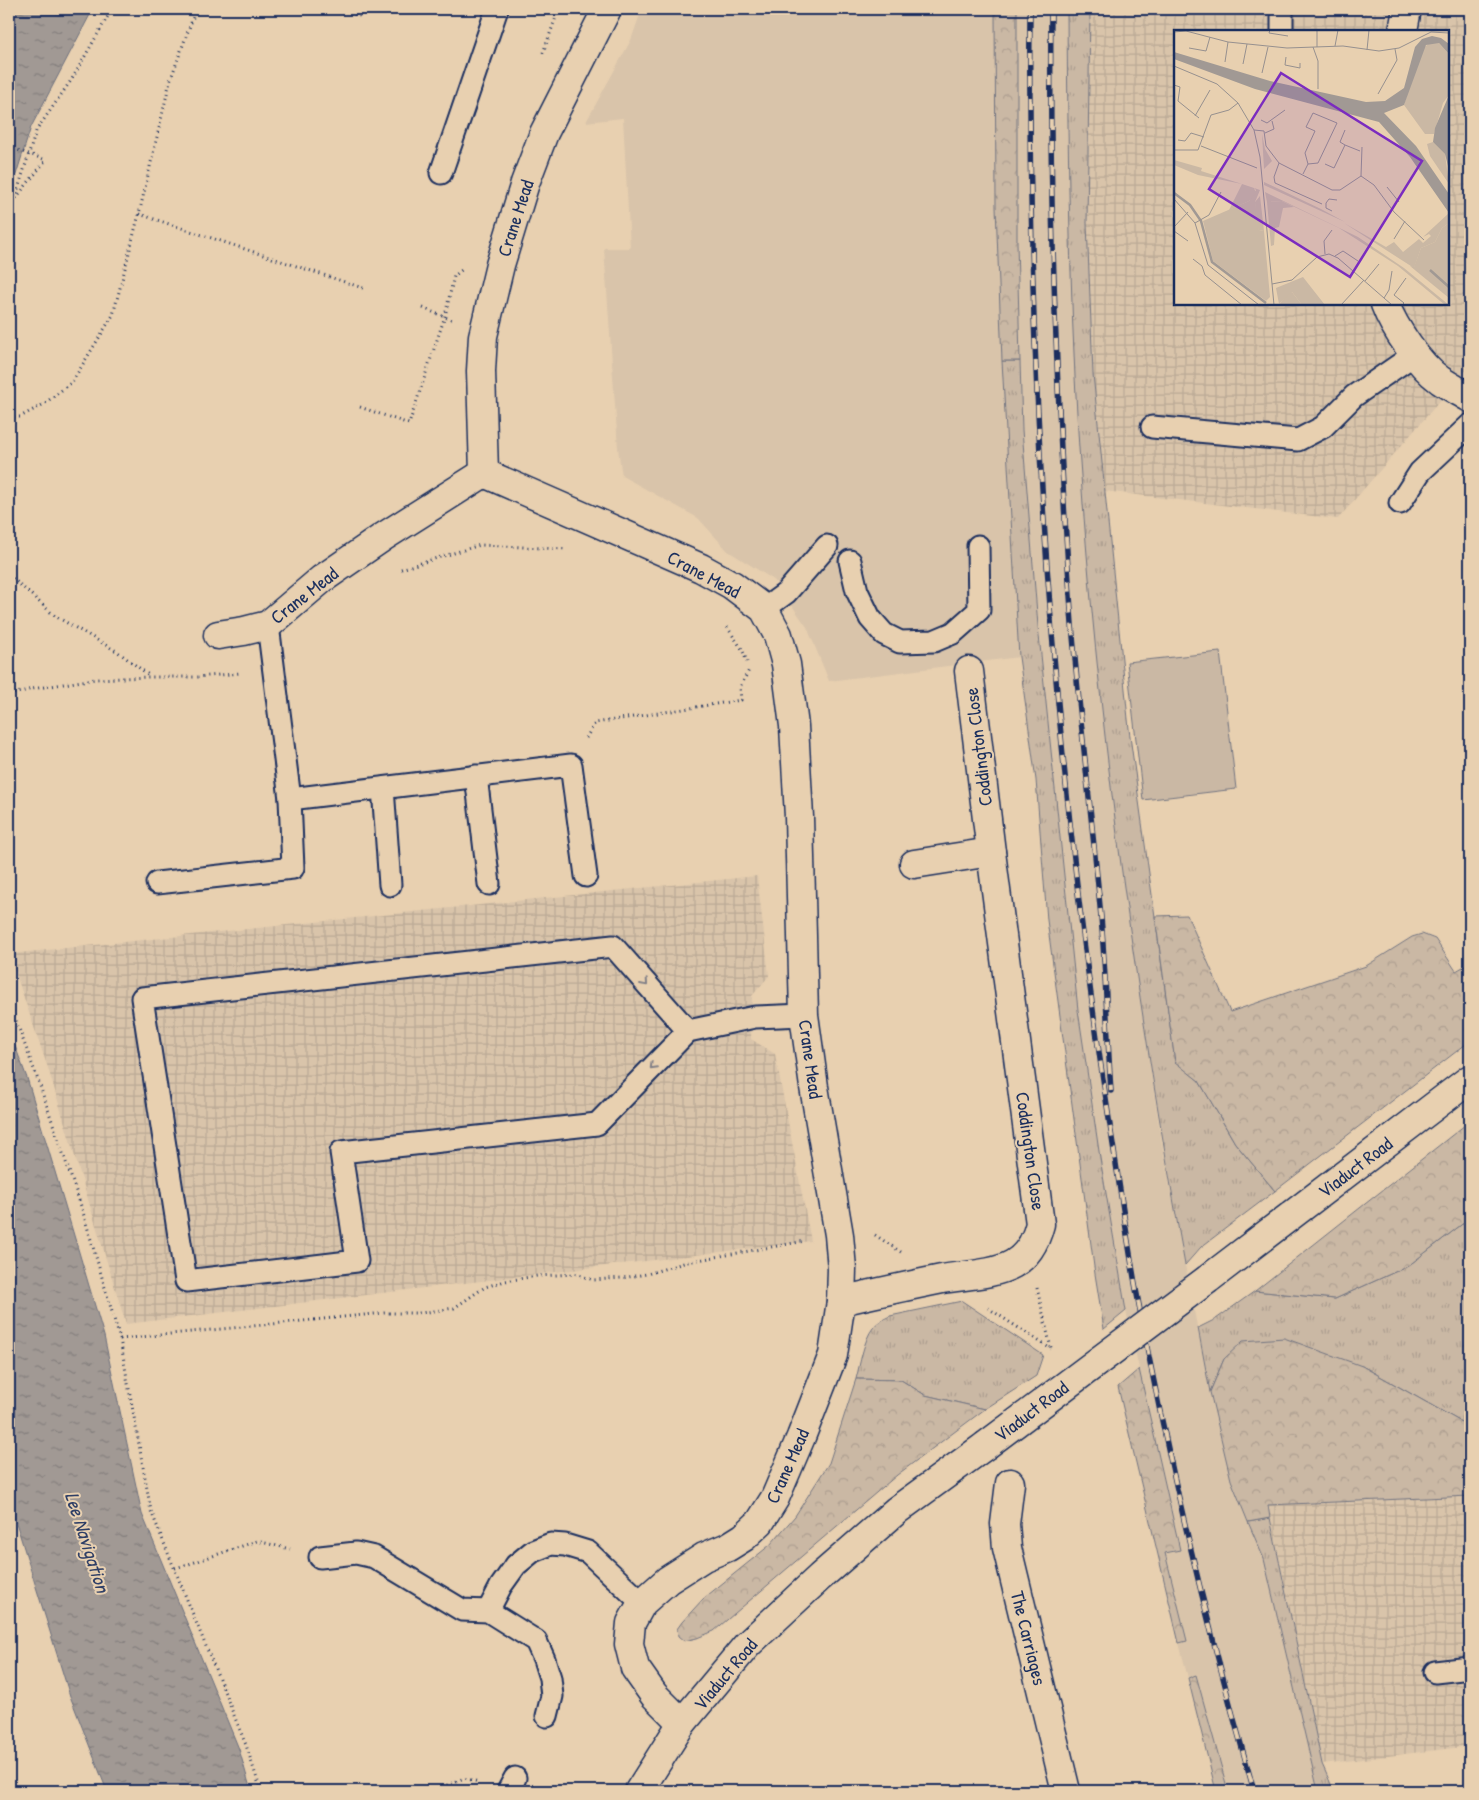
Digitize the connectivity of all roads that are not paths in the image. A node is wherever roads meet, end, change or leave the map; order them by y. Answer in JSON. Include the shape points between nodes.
{"nodes":[{"id":1,"x":497,"y":9,"type":"edge"},
{"id":2,"x":607,"y":9,"type":"edge"},
{"id":3,"x":1407,"y":9,"type":"edge"},
{"id":4,"x":1404,"y":30,"type":"edge"},
{"id":5,"x":441,"y":173,"type":"dead end"},
{"id":6,"x":1385,"y":305,"type":"edge"},
{"id":7,"x":1415,"y":354,"type":"junction"},
{"id":8,"x":1470,"y":398,"type":"edge"},
{"id":9,"x":1470,"y":425,"type":"edge"},
{"id":10,"x":1152,"y":427,"type":"dead end"},
{"id":11,"x":484,"y":473,"type":"junction"},
{"id":12,"x":1400,"y":503,"type":"dead end"},
{"id":13,"x":827,"y":546,"type":"dead end"},
{"id":14,"x":978,"y":546,"type":"dead end"},
{"id":15,"x":850,"y":561,"type":"dead end"},
{"id":16,"x":764,"y":609,"type":"junction"},
{"id":17,"x":268,"y":625,"type":"junction"},
{"id":18,"x":218,"y":635,"type":"dead end"},
{"id":19,"x":969,"y":671,"type":"dead end"},
{"id":20,"x":476,"y":776,"type":"junction"},
{"id":21,"x":383,"y":788,"type":"junction"},
{"id":22,"x":290,"y":799,"type":"junction"},
{"id":23,"x":991,"y":852,"type":"junction"},
{"id":24,"x":914,"y":864,"type":"dead end"},
{"id":25,"x":586,"y":876,"type":"dead end"},
{"id":26,"x":157,"y":883,"type":"dead end"},
{"id":27,"x":489,"y":884,"type":"dead end"},
{"id":28,"x":390,"y":885,"type":"dead end"},
{"id":29,"x":804,"y":1015,"type":"junction"},
{"id":30,"x":688,"y":1032,"type":"junction"},
{"id":31,"x":1470,"y":1079,"type":"edge"},
{"id":32,"x":841,"y":1301,"type":"junction"},
{"id":33,"x":1010,"y":1483,"type":"dead end"},
{"id":34,"x":320,"y":1557,"type":"road end"},
{"id":35,"x":642,"y":1603,"type":"junction"},
{"id":36,"x":488,"y":1611,"type":"junction"},
{"id":37,"x":1470,"y":1668,"type":"edge"},
{"id":38,"x":1435,"y":1672,"type":"dead end"},
{"id":39,"x":548,"y":1716,"type":"dead end"},
{"id":40,"x":682,"y":1724,"type":"junction"},
{"id":41,"x":640,"y":1791,"type":"edge"},
{"id":42,"x":1066,"y":1791,"type":"edge"}],
"edges":[{"from":1,"to":5,"type":"lane"},
{"from":2,"to":11,"type":"street","name":"Crane Mead","via":[[544,133],[500,265],[483,336]]},
{"from":3,"to":4,"type":"street"},
{"from":6,"to":7,"type":"street","via":[[1391,320]]},
{"from":7,"to":8,"type":"street","via":[[1439,379]]},
{"from":7,"to":10,"type":"lane","via":[[1354,396],[1323,428],[1298,440]]},
{"from":9,"to":12,"type":"lane","via":[[1420,472]]},
{"from":11,"to":16,"type":"street","name":"Crane Mead","via":[[701,568],[732,585]]},
{"from":11,"to":17,"type":"street","name":"Crane Mead","via":[[322,579]]},
{"from":13,"to":16,"type":"lane","via":[[786,593]]},
{"from":14,"to":15,"type":"lane","via":[[979,610],[953,634],[934,640],[900,642],[884,634],[870,618],[857,592]]},
{"from":16,"to":29,"type":"street","name":"Crane Mead","via":[[778,635],[786,664],[794,726]]},
{"from":17,"to":18,"type":"street","name":"Crane Mead"},
{"from":17,"to":22,"type":"lane"},
{"from":19,"to":23,"type":"street","name":"Coddington Close"},
{"from":20,"to":21,"type":"lane"},
{"from":20,"to":25,"type":"lane","via":[[571,765]]},
{"from":20,"to":27,"type":"lane"},
{"from":21,"to":22,"type":"lane"},
{"from":21,"to":28,"type":"lane"},
{"from":22,"to":26,"type":"lane","via":[[293,868]]},
{"from":23,"to":24,"type":"street"},
{"from":23,"to":32,"type":"street","name":"Coddington Close","via":[[1040,1224],[1036,1239],[1028,1252],[1001,1269]]},
{"from":29,"to":30,"type":"lane","via":[[756,1017]]},
{"from":29,"to":32,"type":"street","name":"Crane Mead","via":[[839,1235]]},
{"from":30,"to":30,"type":"lane","one_way":true,"via":[[597,1124],[341,1152],[357,1261],[186,1281],[142,998],[613,946]]},
{"from":31,"to":40,"type":"street","name":"Viaduct Road","bridge":true,"via":[[897,1510],[747,1644]]},
{"from":32,"to":35,"type":"street","name":"Crane Mead","via":[[833,1355],[775,1498],[760,1522],[744,1537],[668,1580]]},
{"from":33,"to":42,"type":"street","name":"The Carriages","via":[[1005,1524],[1007,1548]]},
{"from":34,"to":36,"type":"lane","via":[[356,1552],[374,1557],[462,1610]]},
{"from":35,"to":36,"type":"lane","via":[[588,1552],[551,1544],[533,1551],[516,1564]]},
{"from":35,"to":40,"type":"street","name":"Crane Mead","via":[[631,1623],[629,1644],[635,1668],[654,1695]]},
{"from":36,"to":39,"type":"lane","via":[[536,1642],[550,1678],[552,1696]]},
{"from":37,"to":38,"type":"lane"},
{"from":40,"to":41,"type":"street","name":"Viaduct Road"}]}
